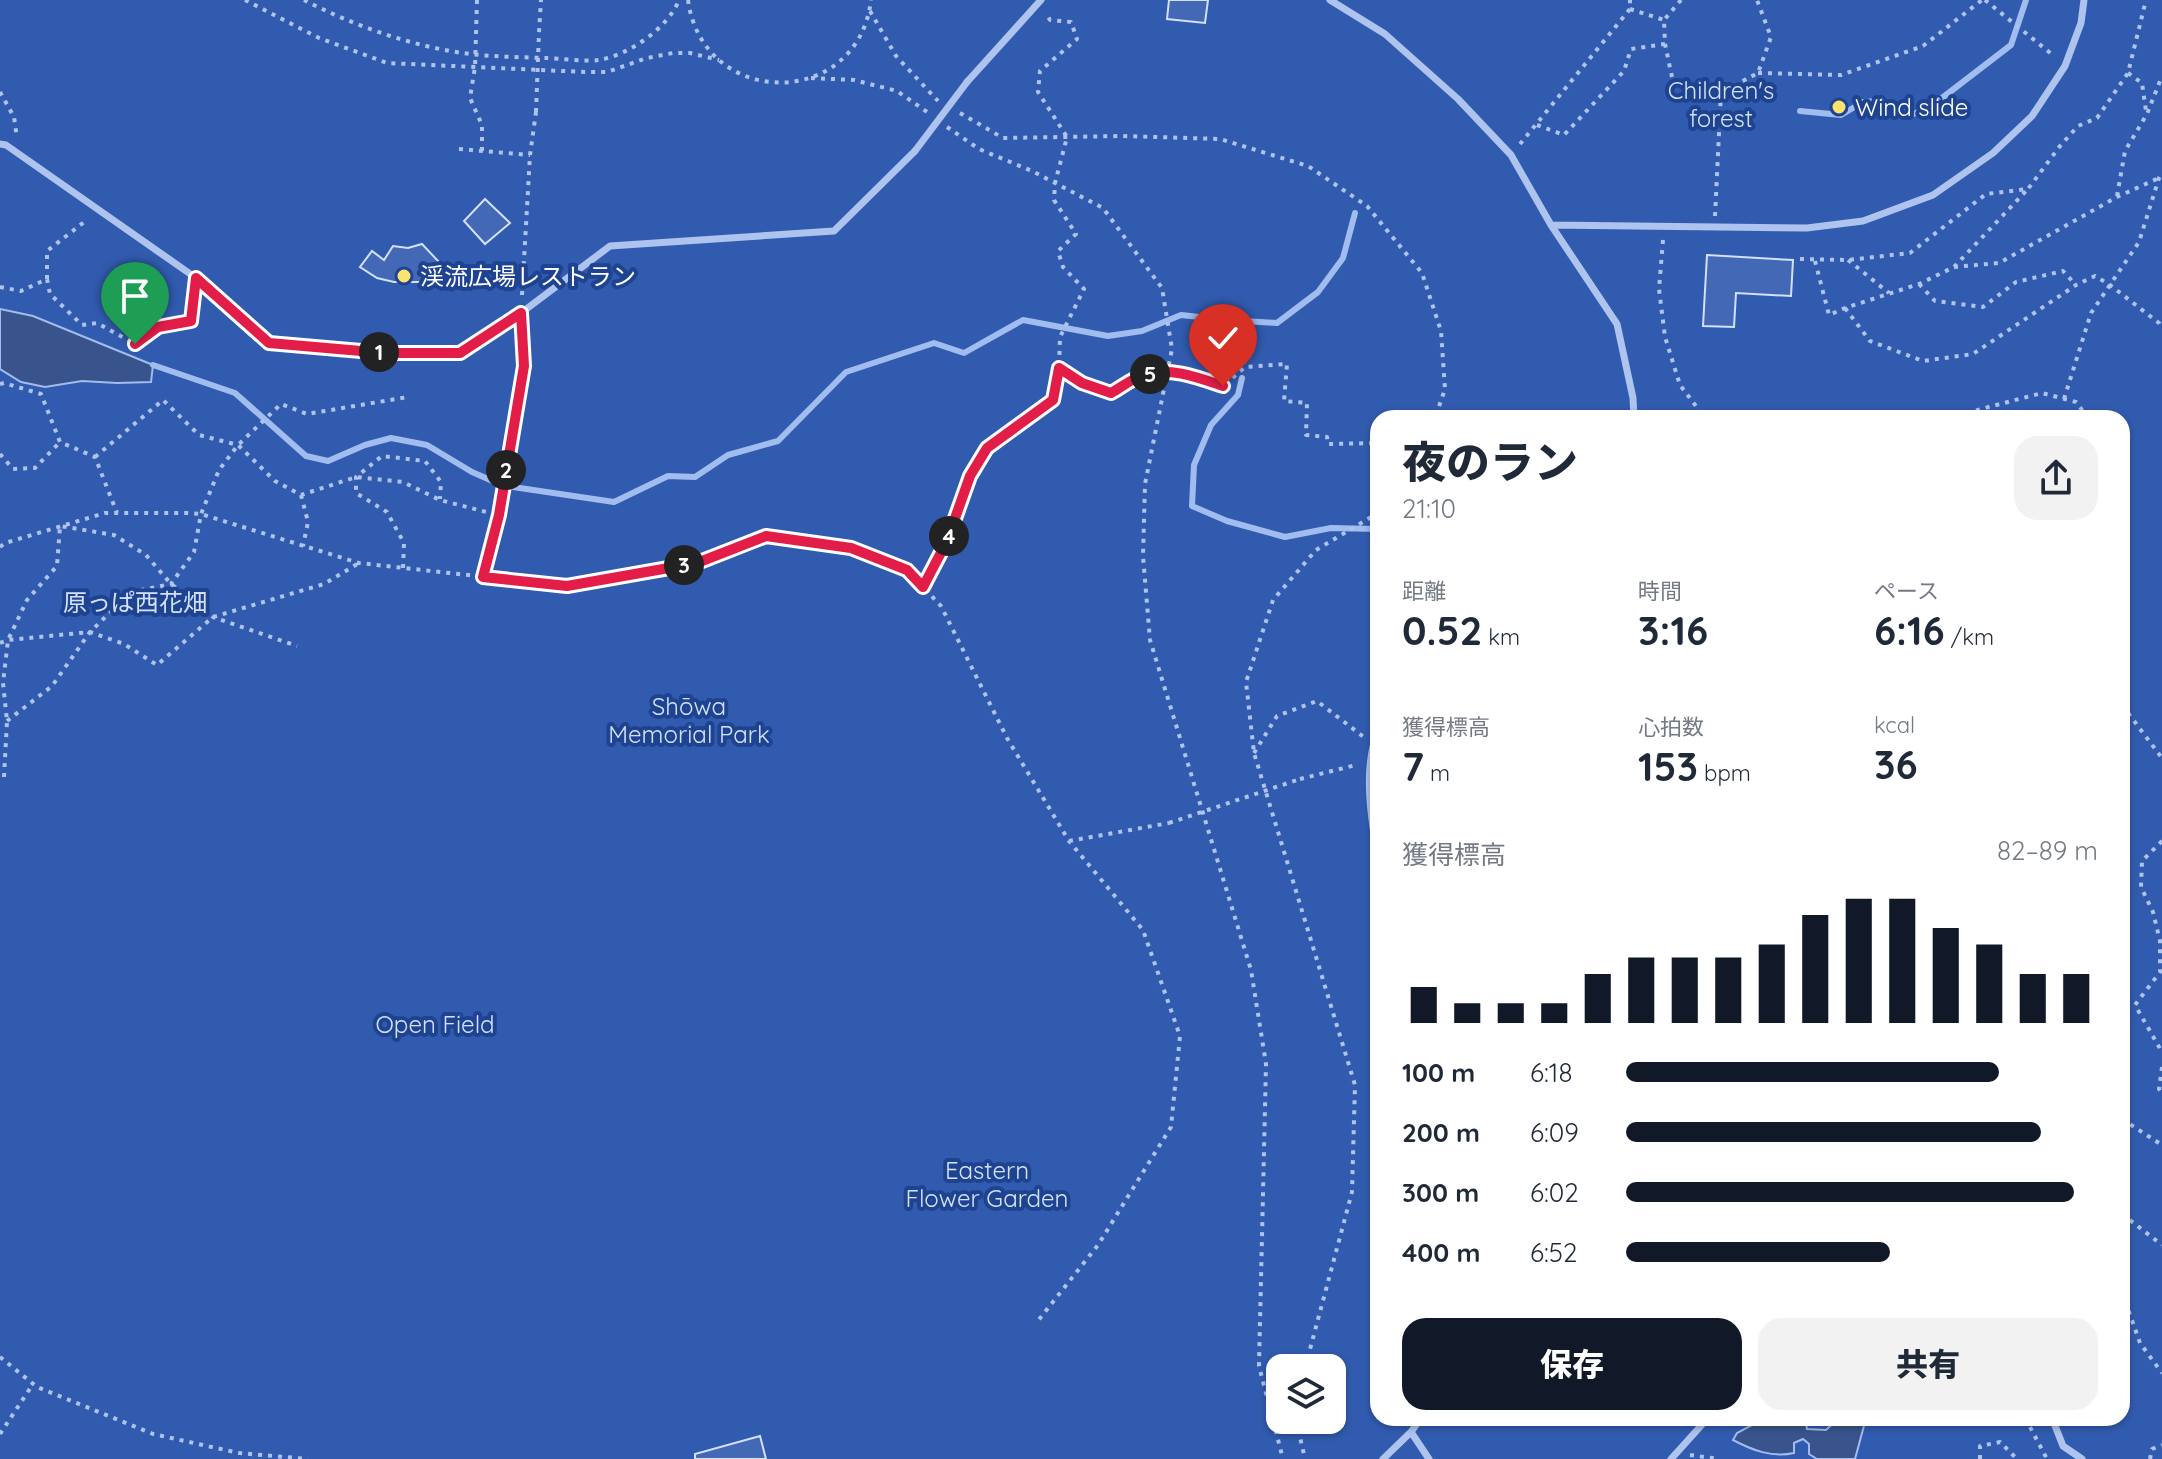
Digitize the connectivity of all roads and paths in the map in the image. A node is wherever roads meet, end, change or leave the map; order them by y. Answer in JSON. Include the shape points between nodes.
{"nodes":[{"id":1,"x":245,"y":0,"type":"edge"},
{"id":2,"x":304,"y":0,"type":"edge"},
{"id":3,"x":477,"y":0,"type":"edge"},
{"id":4,"x":541,"y":0,"type":"edge"},
{"id":5,"x":679,"y":0,"type":"edge"},
{"id":6,"x":688,"y":0,"type":"edge"},
{"id":7,"x":871,"y":0,"type":"edge"},
{"id":8,"x":1330,"y":0,"type":"edge"},
{"id":9,"x":1630,"y":0,"type":"edge"},
{"id":10,"x":1681,"y":0,"type":"edge"},
{"id":11,"x":1757,"y":0,"type":"edge"},
{"id":12,"x":1984,"y":0,"type":"edge"},
{"id":13,"x":2084,"y":0,"type":"edge"},
{"id":14,"x":2146,"y":0,"type":"edge"},
{"id":15,"x":1040,"y":1,"type":"edge"},
{"id":16,"x":1630,"y":9,"type":"junction"},
{"id":17,"x":870,"y":11,"type":"junction"},
{"id":18,"x":1664,"y":20,"type":"junction"},
{"id":19,"x":1665,"y":44,"type":"junction"},
{"id":20,"x":2041,"y":45,"type":"dead end"},
{"id":21,"x":476,"y":55,"type":"junction"},
{"id":22,"x":719,"y":60,"type":"junction"},
{"id":23,"x":475,"y":67,"type":"junction"},
{"id":24,"x":1758,"y":73,"type":"junction"},
{"id":25,"x":2128,"y":73,"type":"junction"},
{"id":26,"x":2162,"y":76,"type":"edge"},
{"id":27,"x":811,"y":78,"type":"junction"},
{"id":28,"x":0,"y":92,"type":"edge"},
{"id":29,"x":1721,"y":92,"type":"junction"},
{"id":30,"x":938,"y":100,"type":"dead end"},
{"id":31,"x":951,"y":108,"type":"dead end"},
{"id":32,"x":2147,"y":114,"type":"junction"},
{"id":33,"x":932,"y":116,"type":"dead end"},
{"id":34,"x":944,"y":124,"type":"dead end"},
{"id":35,"x":1536,"y":125,"type":"junction"},
{"id":36,"x":1067,"y":137,"type":"junction"},
{"id":37,"x":0,"y":144,"type":"edge"},
{"id":38,"x":459,"y":149,"type":"dead end"},
{"id":39,"x":482,"y":151,"type":"junction"},
{"id":40,"x":18,"y":153,"type":"junction"},
{"id":41,"x":530,"y":155,"type":"junction"},
{"id":42,"x":1511,"y":155,"type":"junction"},
{"id":43,"x":2160,"y":176,"type":"edge"},
{"id":44,"x":1055,"y":183,"type":"junction"},
{"id":45,"x":2028,"y":189,"type":"junction"},
{"id":46,"x":2117,"y":197,"type":"junction"},
{"id":47,"x":99,"y":210,"type":"junction"},
{"id":48,"x":1551,"y":225,"type":"junction"},
{"id":49,"x":1664,"y":226,"type":"junction"},
{"id":50,"x":1714,"y":227,"type":"junction"},
{"id":51,"x":1800,"y":259,"type":"dead end"},
{"id":52,"x":1815,"y":260,"type":"junction"},
{"id":53,"x":1848,"y":260,"type":"junction"},
{"id":54,"x":1954,"y":267,"type":"junction"},
{"id":55,"x":196,"y":278,"type":"junction"},
{"id":56,"x":47,"y":279,"type":"junction"},
{"id":57,"x":1919,"y":284,"type":"junction"},
{"id":58,"x":2076,"y":285,"type":"junction"},
{"id":59,"x":2110,"y":285,"type":"junction"},
{"id":60,"x":0,"y":287,"type":"edge"},
{"id":61,"x":1889,"y":293,"type":"junction"},
{"id":62,"x":1845,"y":308,"type":"junction"},
{"id":63,"x":521,"y":313,"type":"junction"},
{"id":64,"x":2162,"y":329,"type":"edge"},
{"id":65,"x":1059,"y":368,"type":"junction"},
{"id":66,"x":1168,"y":372,"type":"junction"},
{"id":67,"x":0,"y":384,"type":"edge"},
{"id":68,"x":408,"y":397,"type":"dead end"},
{"id":69,"x":2064,"y":399,"type":"junction"},
{"id":70,"x":1438,"y":410,"type":"edge"},
{"id":71,"x":1634,"y":410,"type":"edge"},
{"id":72,"x":1699,"y":410,"type":"edge"},
{"id":73,"x":1977,"y":410,"type":"edge"},
{"id":74,"x":2082,"y":410,"type":"edge"},
{"id":75,"x":60,"y":442,"type":"junction"},
{"id":76,"x":1370,"y":443,"type":"edge"},
{"id":77,"x":238,"y":445,"type":"junction"},
{"id":78,"x":0,"y":454,"type":"edge"},
{"id":79,"x":95,"y":457,"type":"junction"},
{"id":80,"x":356,"y":477,"type":"junction"},
{"id":81,"x":301,"y":495,"type":"junction"},
{"id":82,"x":440,"y":500,"type":"junction"},
{"id":83,"x":117,"y":513,"type":"junction"},
{"id":84,"x":201,"y":514,"type":"junction"},
{"id":85,"x":499,"y":515,"type":"junction"},
{"id":86,"x":1370,"y":518,"type":"edge"},
{"id":87,"x":60,"y":526,"type":"junction"},
{"id":88,"x":303,"y":546,"type":"junction"},
{"id":89,"x":0,"y":547,"type":"edge"},
{"id":90,"x":359,"y":563,"type":"junction"},
{"id":91,"x":403,"y":568,"type":"junction"},
{"id":92,"x":483,"y":577,"type":"junction"},
{"id":93,"x":171,"y":584,"type":"junction"},
{"id":94,"x":923,"y":587,"type":"junction"},
{"id":95,"x":213,"y":617,"type":"junction"},
{"id":96,"x":90,"y":632,"type":"junction"},
{"id":97,"x":8,"y":640,"type":"junction"},
{"id":98,"x":0,"y":643,"type":"edge"},
{"id":99,"x":297,"y":646,"type":"dead end"},
{"id":100,"x":2130,"y":716,"type":"edge"},
{"id":101,"x":7,"y":721,"type":"junction"},
{"id":102,"x":1370,"y":743,"type":"edge"},
{"id":103,"x":1254,"y":753,"type":"junction"},
{"id":104,"x":2162,"y":758,"type":"edge"},
{"id":105,"x":1370,"y":762,"type":"edge"},
{"id":106,"x":4,"y":777,"type":"dead end"},
{"id":107,"x":1069,"y":841,"type":"junction"},
{"id":108,"x":2162,"y":841,"type":"edge"},
{"id":109,"x":2162,"y":1052,"type":"edge"},
{"id":110,"x":2162,"y":1067,"type":"edge"},
{"id":111,"x":2162,"y":1094,"type":"edge"},
{"id":112,"x":2130,"y":1125,"type":"edge"},
{"id":113,"x":2162,"y":1145,"type":"edge"},
{"id":114,"x":2130,"y":1220,"type":"edge"},
{"id":115,"x":2162,"y":1245,"type":"edge"},
{"id":116,"x":2130,"y":1315,"type":"edge"},
{"id":117,"x":1037,"y":1322,"type":"dead end"},
{"id":118,"x":1309,"y":1354,"type":"edge"},
{"id":119,"x":0,"y":1357,"type":"edge"},
{"id":120,"x":2162,"y":1373,"type":"edge"},
{"id":121,"x":33,"y":1384,"type":"junction"},
{"id":122,"x":1415,"y":1426,"type":"edge"},
{"id":123,"x":1701,"y":1426,"type":"edge"},
{"id":124,"x":2030,"y":1426,"type":"edge"},
{"id":125,"x":2055,"y":1426,"type":"edge"},
{"id":126,"x":1411,"y":1432,"type":"junction"},
{"id":127,"x":0,"y":1434,"type":"edge"},
{"id":128,"x":1299,"y":1434,"type":"edge"},
{"id":129,"x":2162,"y":1445,"type":"edge"},
{"id":130,"x":1674,"y":1456,"type":"edge"},
{"id":131,"x":308,"y":1459,"type":"edge"},
{"id":132,"x":1283,"y":1459,"type":"edge"},
{"id":133,"x":1305,"y":1459,"type":"edge"},
{"id":134,"x":1383,"y":1459,"type":"edge"},
{"id":135,"x":1429,"y":1459,"type":"edge"},
{"id":136,"x":1719,"y":1459,"type":"edge"},
{"id":137,"x":1980,"y":1459,"type":"edge"},
{"id":138,"x":2017,"y":1459,"type":"edge"},
{"id":139,"x":2047,"y":1459,"type":"edge"},
{"id":140,"x":2082,"y":1459,"type":"edge"},
{"id":141,"x":2150,"y":1459,"type":"edge"}],
"edges":[{"from":1,"to":23,"type":"path","via":[[319,38],[387,63]]},
{"from":2,"to":21,"type":"path","via":[[407,40]]},
{"from":3,"to":21,"type":"path"},
{"from":4,"to":41,"type":"path","bridge":true},
{"from":5,"to":21,"type":"path","via":[[641,44],[599,60]]},
{"from":6,"to":22,"type":"path","via":[[696,30]]},
{"from":7,"to":17,"type":"path"},
{"from":8,"to":42,"type":"street","via":[[1385,34]]},
{"from":9,"to":16,"type":"path"},
{"from":10,"to":18,"type":"path"},
{"from":11,"to":24,"type":"path","via":[[1771,37]]},
{"from":12,"to":20,"type":"path"},
{"from":12,"to":24,"type":"path","via":[[1923,46],[1841,75]]},
{"from":13,"to":50,"type":"street","via":[[2065,66],[2032,116],[1993,153],[1933,195],[1863,221],[1807,228]]},
{"from":14,"to":25,"type":"path"},
{"from":15,"to":36,"type":"path","via":[[1050,20],[1071,22],[1077,39],[1040,71],[1038,92]]},
{"from":15,"to":63,"type":"street","bridge":true,"via":[[967,82],[915,151],[834,231],[610,246]]},
{"from":16,"to":18,"type":"path"},
{"from":16,"to":35,"type":"path"},
{"from":17,"to":27,"type":"path","via":[[849,51]]},
{"from":17,"to":30,"type":"path","via":[[896,56]]},
{"from":18,"to":19,"type":"path"},
{"from":19,"to":29,"type":"path","via":[[1672,77],[1692,90]]},
{"from":19,"to":35,"type":"path","via":[[1631,49],[1624,71],[1564,135]]},
{"from":21,"to":23,"type":"path"},
{"from":22,"to":23,"type":"path","via":[[673,53],[607,72]]},
{"from":22,"to":27,"type":"path","via":[[763,82]]},
{"from":23,"to":39,"type":"path","via":[[470,98],[482,125]]},
{"from":24,"to":29,"type":"path"},
{"from":25,"to":32,"type":"path","via":[[2142,83]]},
{"from":25,"to":45,"type":"path","via":[[2097,118],[2078,126]]},
{"from":26,"to":32,"type":"path"},
{"from":27,"to":33,"type":"path","via":[[854,80],[897,91]]},
{"from":28,"to":40,"type":"path","via":[[14,117]]},
{"from":29,"to":50,"type":"path"},
{"from":31,"to":36,"type":"path","via":[[1003,138]]},
{"from":32,"to":46,"type":"path","via":[[2125,151]]},
{"from":34,"to":44,"type":"path","via":[[979,149]]},
{"from":35,"to":42,"type":"path"},
{"from":36,"to":44,"type":"path"},
{"from":36,"to":70,"type":"path","via":[[1220,139],[1308,166],[1367,206],[1422,273],[1441,331],[1445,389]]},
{"from":37,"to":40,"type":"street"},
{"from":38,"to":39,"type":"path"},
{"from":39,"to":41,"type":"path"},
{"from":40,"to":47,"type":"street"},
{"from":41,"to":63,"type":"path"},
{"from":42,"to":48,"type":"street"},
{"from":43,"to":46,"type":"path"},
{"from":43,"to":59,"type":"path","via":[[2139,242]]},
{"from":44,"to":65,"type":"path","via":[[1054,200],[1076,234],[1058,251],[1063,267],[1084,289],[1060,337]]},
{"from":44,"to":66,"type":"path","via":[[1103,208],[1162,288],[1172,349]]},
{"from":45,"to":53,"type":"path","via":[[1986,194],[1910,253]]},
{"from":45,"to":54,"type":"path"},
{"from":46,"to":54,"type":"path","via":[[1999,263]]},
{"from":47,"to":55,"type":"street"},
{"from":47,"to":56,"type":"path","via":[[47,251]]},
{"from":48,"to":49,"type":"street"},
{"from":48,"to":71,"type":"street","via":[[1617,324]]},
{"from":49,"to":50,"type":"street"},
{"from":49,"to":72,"type":"path","via":[[1659,289],[1665,337],[1680,385]]},
{"from":51,"to":52,"type":"path"},
{"from":52,"to":53,"type":"path"},
{"from":52,"to":62,"type":"path","via":[[1829,315]]},
{"from":53,"to":61,"type":"path"},
{"from":54,"to":57,"type":"path"},
{"from":55,"to":56,"type":"path","via":[[191,321],[158,327],[135,344],[97,323],[82,325],[50,294]]},
{"from":55,"to":63,"type":"street","via":[[269,343],[460,353]]},
{"from":56,"to":60,"type":"path","via":[[21,291]]},
{"from":57,"to":58,"type":"path","via":[[1935,301],[1983,307],[2016,282],[2047,274],[2063,271]]},
{"from":57,"to":61,"type":"path"},
{"from":58,"to":59,"type":"path","via":[[2095,276]]},
{"from":58,"to":62,"type":"path","via":[[1973,354],[1923,361],[1870,341]]},
{"from":59,"to":64,"type":"path"},
{"from":59,"to":69,"type":"path","via":[[2091,313]]},
{"from":61,"to":62,"type":"path"},
{"from":63,"to":85,"type":"path","via":[[524,366]]},
{"from":65,"to":66,"type":"path","via":[[1111,393],[1144,374]]},
{"from":65,"to":94,"type":"path","via":[[1053,400],[987,448]]},
{"from":66,"to":76,"type":"path","via":[[1223,386],[1245,367],[1287,364],[1284,401],[1307,403],[1306,435],[1327,437],[1328,444]]},
{"from":66,"to":132,"type":"path","via":[[1145,484],[1143,556],[1150,640],[1251,970],[1266,1064],[1259,1366]]},
{"from":67,"to":75,"type":"path","via":[[41,394]]},
{"from":68,"to":77,"type":"path","via":[[307,414],[281,404]]},
{"from":69,"to":73,"type":"path","via":[[2042,393]]},
{"from":69,"to":74,"type":"path"},
{"from":75,"to":78,"type":"path","via":[[35,468],[13,469]]},
{"from":75,"to":79,"type":"path"},
{"from":77,"to":79,"type":"path","via":[[199,435],[163,400]]},
{"from":77,"to":81,"type":"path","via":[[275,481]]},
{"from":77,"to":84,"type":"path","via":[[219,470]]},
{"from":79,"to":83,"type":"path"},
{"from":80,"to":81,"type":"path"},
{"from":80,"to":82,"type":"path","via":[[403,482]]},
{"from":80,"to":82,"type":"path","via":[[382,456],[425,461],[441,482]]},
{"from":80,"to":91,"type":"path","via":[[356,493],[387,512],[404,543]]},
{"from":81,"to":88,"type":"path","via":[[308,522]]},
{"from":82,"to":85,"type":"path"},
{"from":83,"to":84,"type":"path"},
{"from":83,"to":87,"type":"path"},
{"from":84,"to":88,"type":"path"},
{"from":84,"to":93,"type":"path","via":[[194,552]]},
{"from":85,"to":92,"type":"path"},
{"from":86,"to":103,"type":"path","via":[[1316,550],[1273,600],[1246,682]]},
{"from":87,"to":89,"type":"path"},
{"from":87,"to":93,"type":"path","via":[[114,535],[146,555]]},
{"from":87,"to":97,"type":"path","via":[[57,566],[27,600]]},
{"from":88,"to":90,"type":"path"},
{"from":90,"to":91,"type":"path"},
{"from":90,"to":95,"type":"path","via":[[324,584]]},
{"from":91,"to":92,"type":"path"},
{"from":92,"to":94,"type":"path","via":[[567,586],[697,563],[766,536],[851,548],[907,570]]},
{"from":93,"to":95,"type":"path"},
{"from":93,"to":96,"type":"path","via":[[131,592]]},
{"from":94,"to":107,"type":"path","via":[[941,606],[1007,738]]},
{"from":95,"to":96,"type":"path","via":[[157,665],[124,644]]},
{"from":95,"to":99,"type":"path"},
{"from":96,"to":97,"type":"path"},
{"from":96,"to":101,"type":"path","via":[[52,686]]},
{"from":97,"to":98,"type":"path"},
{"from":97,"to":101,"type":"path","via":[[3,683]]},
{"from":100,"to":104,"type":"path"},
{"from":101,"to":106,"type":"path"},
{"from":102,"to":103,"type":"path","via":[[1317,701],[1277,716]]},
{"from":103,"to":118,"type":"path","via":[[1355,1085],[1352,1192]]},
{"from":105,"to":107,"type":"path","bridge":true,"via":[[1300,779],[1169,823]]},
{"from":107,"to":117,"type":"path","via":[[1143,930],[1180,1036],[1171,1127],[1098,1245]]},
{"from":108,"to":109,"type":"path","via":[[2142,861],[2141,887],[2160,941],[2160,972],[2135,1005]]},
{"from":110,"to":111,"type":"path"},
{"from":112,"to":113,"type":"path"},
{"from":114,"to":115,"type":"path"},
{"from":116,"to":120,"type":"path","via":[[2140,1343]]},
{"from":119,"to":121,"type":"path"},
{"from":121,"to":127,"type":"path"},
{"from":121,"to":131,"type":"path","via":[[153,1434],[239,1453]]},
{"from":122,"to":126,"type":"street"},
{"from":123,"to":130,"type":"street"},
{"from":124,"to":139,"type":"path"},
{"from":125,"to":140,"type":"street","via":[[2063,1446]]},
{"from":126,"to":134,"type":"street"},
{"from":126,"to":135,"type":"street"},
{"from":128,"to":133,"type":"path"},
{"from":129,"to":141,"type":"path","via":[[2152,1449]]},
{"from":130,"to":136,"type":"path"},
{"from":137,"to":138,"type":"path","via":[[1980,1446],[2000,1442]]}]}
